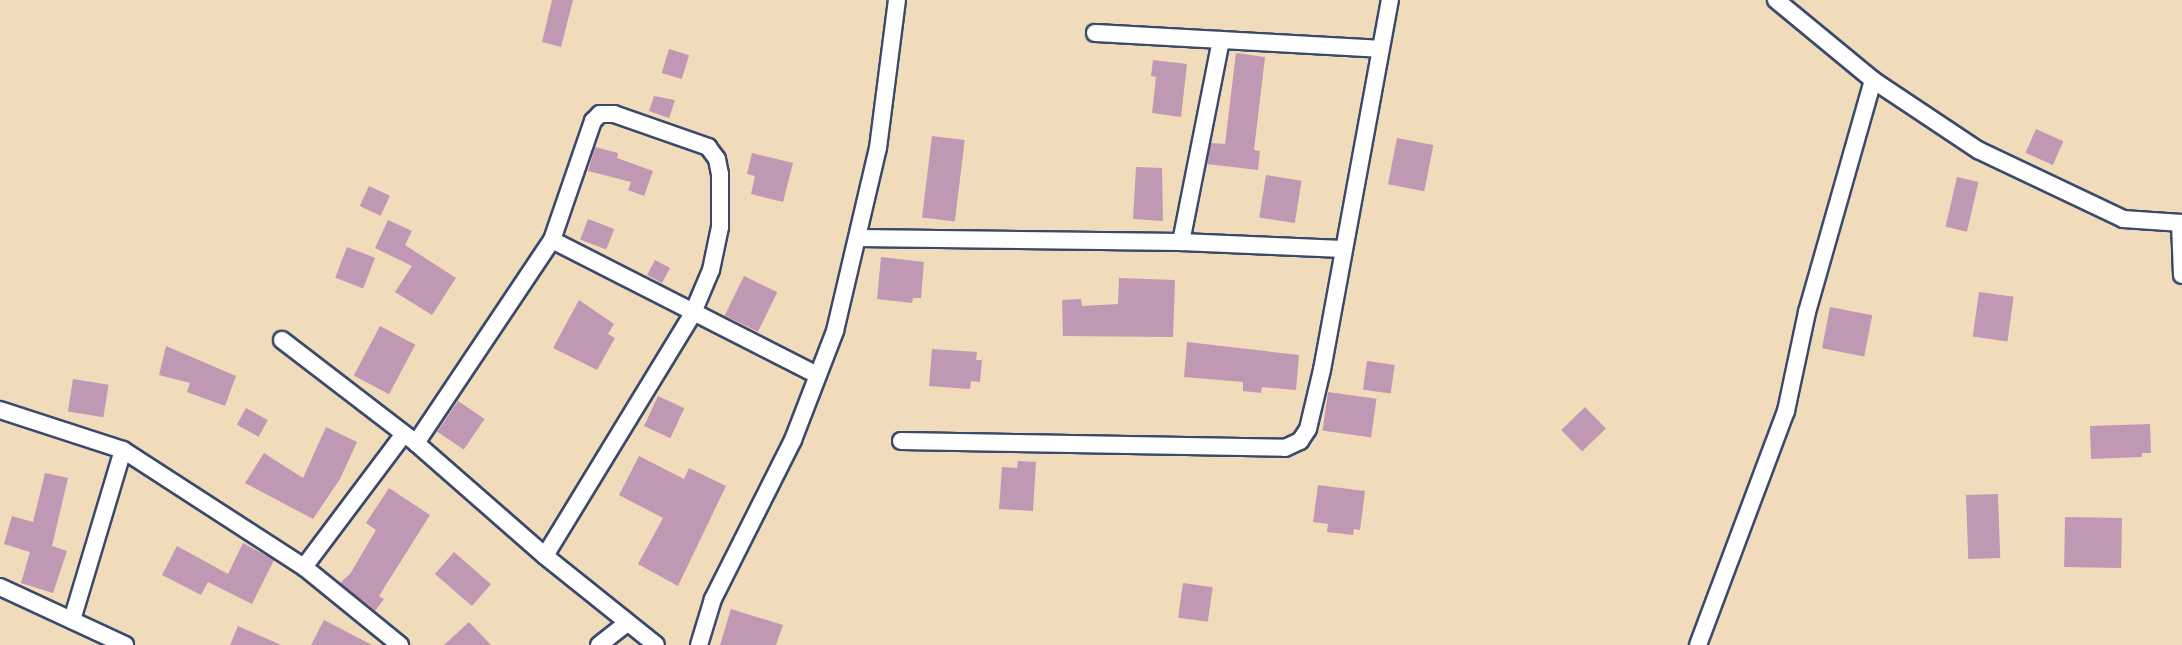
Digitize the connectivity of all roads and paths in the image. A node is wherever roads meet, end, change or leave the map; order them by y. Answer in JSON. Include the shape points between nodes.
{"nodes":[{"id":1,"x":897,"y":0,"type":"edge"},
{"id":2,"x":1390,"y":0,"type":"edge"},
{"id":3,"x":1776,"y":0,"type":"edge"},
{"id":4,"x":1095,"y":33,"type":"dead end"},
{"id":5,"x":1221,"y":40,"type":"junction"},
{"id":6,"x":1380,"y":49,"type":"junction"},
{"id":7,"x":1873,"y":80,"type":"junction"},
{"id":8,"x":2181,"y":223,"type":"edge"},
{"id":9,"x":858,"y":238,"type":"junction"},
{"id":10,"x":552,"y":240,"type":"junction"},
{"id":11,"x":1181,"y":242,"type":"junction"},
{"id":12,"x":1343,"y":249,"type":"junction"},
{"id":13,"x":2182,"y":275,"type":"edge"},
{"id":14,"x":692,"y":315,"type":"junction"},
{"id":15,"x":282,"y":340,"type":"dead end"},
{"id":16,"x":817,"y":375,"type":"junction"},
{"id":17,"x":0,"y":410,"type":"edge"},
{"id":18,"x":410,"y":438,"type":"junction"},
{"id":19,"x":901,"y":441,"type":"dead end"},
{"id":20,"x":123,"y":450,"type":"junction"},
{"id":21,"x":544,"y":556,"type":"junction"},
{"id":22,"x":304,"y":567,"type":"junction"},
{"id":23,"x":0,"y":587,"type":"edge"},
{"id":24,"x":72,"y":620,"type":"junction"},
{"id":25,"x":626,"y":624,"type":"junction"},
{"id":26,"x":126,"y":645,"type":"edge"},
{"id":27,"x":400,"y":645,"type":"edge"},
{"id":28,"x":599,"y":645,"type":"edge"},
{"id":29,"x":656,"y":645,"type":"edge"},
{"id":30,"x":699,"y":645,"type":"edge"},
{"id":31,"x":1698,"y":645,"type":"edge"}],
"edges":[{"from":1,"to":9,"type":"street","via":[[878,148]]},
{"from":2,"to":6,"type":"street"},
{"from":3,"to":7,"type":"street"},
{"from":4,"to":5,"type":"street"},
{"from":5,"to":6,"type":"street"},
{"from":5,"to":11,"type":"street"},
{"from":6,"to":12,"type":"street"},
{"from":7,"to":8,"type":"street","via":[[1978,150],[2123,219]]},
{"from":7,"to":31,"type":"street","via":[[1807,312],[1786,411]]},
{"from":8,"to":13,"type":"street"},
{"from":9,"to":11,"type":"street"},
{"from":9,"to":16,"type":"street","via":[[835,331]]},
{"from":10,"to":14,"type":"street"},
{"from":10,"to":14,"type":"street","via":[[587,136],[600,114],[614,114],[696,140],[717,159],[720,227],[711,270]]},
{"from":10,"to":18,"type":"street"},
{"from":11,"to":12,"type":"street"},
{"from":12,"to":19,"type":"street","via":[[1308,429],[1300,441],[1285,448]]},
{"from":14,"to":16,"type":"street"},
{"from":14,"to":21,"type":"street"},
{"from":15,"to":18,"type":"street"},
{"from":16,"to":30,"type":"street","via":[[793,440],[713,598]]},
{"from":17,"to":20,"type":"street"},
{"from":18,"to":21,"type":"street"},
{"from":18,"to":22,"type":"street"},
{"from":20,"to":22,"type":"street"},
{"from":20,"to":24,"type":"street"},
{"from":21,"to":25,"type":"street"},
{"from":22,"to":27,"type":"street"},
{"from":23,"to":24,"type":"street"},
{"from":24,"to":26,"type":"street"},
{"from":25,"to":28,"type":"street"},
{"from":25,"to":29,"type":"street"}]}
